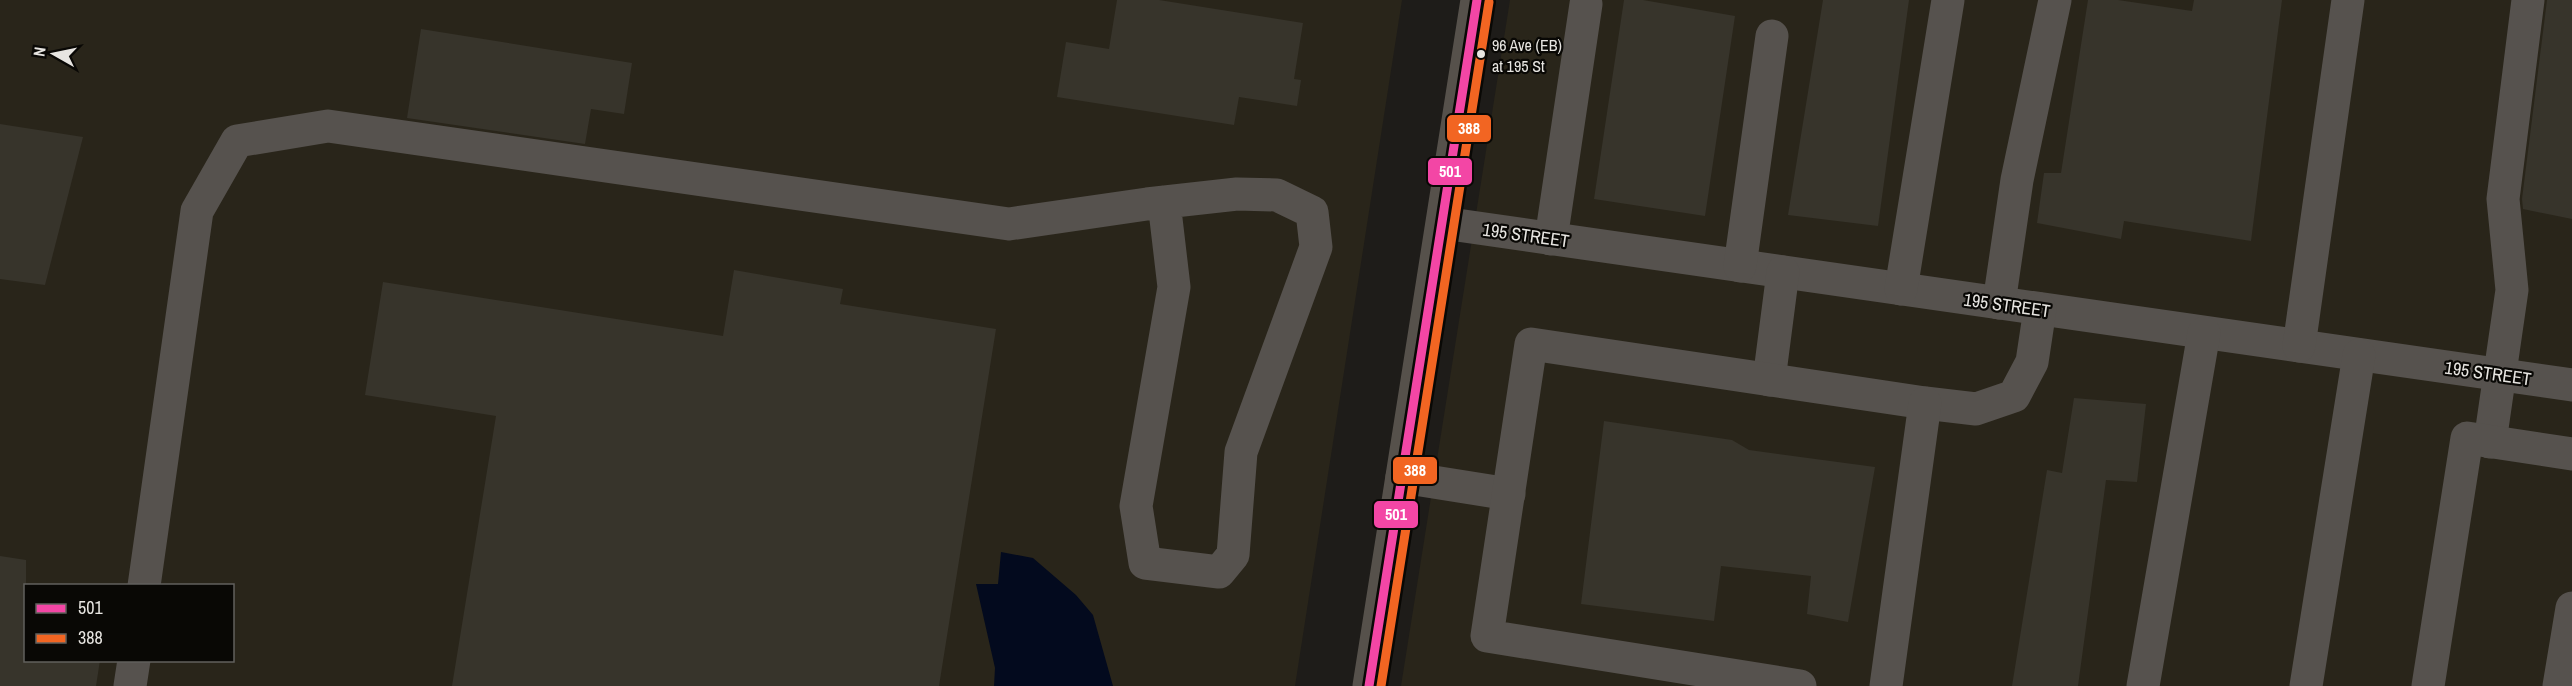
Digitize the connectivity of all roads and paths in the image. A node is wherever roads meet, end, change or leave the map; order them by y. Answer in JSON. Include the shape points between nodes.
{"nodes":[{"id":1,"x":1477,"y":0,"type":"edge"},
{"id":2,"x":1948,"y":0,"type":"edge"},
{"id":3,"x":2055,"y":0,"type":"edge"},
{"id":4,"x":2348,"y":0,"type":"edge"},
{"id":5,"x":2528,"y":0,"type":"edge"},
{"id":6,"x":1586,"y":4,"type":"dead end"},
{"id":7,"x":1772,"y":36,"type":"dead end"},
{"id":8,"x":1164,"y":202,"type":"junction"},
{"id":9,"x":1443,"y":223,"type":"junction"},
{"id":10,"x":1551,"y":239,"type":"junction"},
{"id":11,"x":1740,"y":266,"type":"junction"},
{"id":12,"x":1783,"y":272,"type":"junction"},
{"id":13,"x":1901,"y":289,"type":"junction"},
{"id":14,"x":1999,"y":303,"type":"junction"},
{"id":15,"x":2040,"y":309,"type":"junction"},
{"id":16,"x":2204,"y":333,"type":"junction"},
{"id":17,"x":2299,"y":346,"type":"junction"},
{"id":18,"x":2359,"y":355,"type":"junction"},
{"id":19,"x":2500,"y":375,"type":"junction"},
{"id":20,"x":1769,"y":380,"type":"junction"},
{"id":21,"x":2572,"y":385,"type":"edge"},
{"id":22,"x":1925,"y":403,"type":"junction"},
{"id":23,"x":2490,"y":442,"type":"junction"},
{"id":24,"x":2572,"y":454,"type":"edge"},
{"id":25,"x":1402,"y":477,"type":"junction"},
{"id":26,"x":1509,"y":494,"type":"junction"},
{"id":27,"x":144,"y":584,"type":"edge"},
{"id":28,"x":2572,"y":608,"type":"edge"},
{"id":29,"x":134,"y":662,"type":"edge"},
{"id":30,"x":130,"y":686,"type":"edge"},
{"id":31,"x":1368,"y":686,"type":"edge"},
{"id":32,"x":1800,"y":686,"type":"edge"},
{"id":33,"x":1886,"y":686,"type":"edge"},
{"id":34,"x":2144,"y":686,"type":"edge"},
{"id":35,"x":2306,"y":686,"type":"edge"},
{"id":36,"x":2428,"y":686,"type":"edge"},
{"id":37,"x":2559,"y":686,"type":"edge"}],
"edges":[{"from":1,"to":9,"type":"main road"},
{"from":2,"to":13,"type":"street"},
{"from":3,"to":14,"type":"street","via":[[2017,180]]},
{"from":4,"to":17,"type":"street"},
{"from":5,"to":19,"type":"street","via":[[2503,199],[2512,290]]},
{"from":6,"to":10,"type":"street"},
{"from":7,"to":11,"type":"street"},
{"from":8,"to":8,"type":"street","via":[[1237,194],[1277,195],[1312,212],[1316,247],[1241,452],[1233,555],[1219,572],[1145,563],[1138,518],[1174,287]]},
{"from":8,"to":27,"type":"street","via":[[1009,224],[328,126],[237,141],[198,211]]},
{"from":9,"to":10,"type":"street","name":"195 STREET"},
{"from":9,"to":25,"type":"main road"},
{"from":10,"to":11,"type":"street","name":"195 STREET"},
{"from":11,"to":12,"type":"street","name":"195 STREET"},
{"from":12,"to":13,"type":"street","name":"195 STREET"},
{"from":12,"to":20,"type":"street"},
{"from":13,"to":14,"type":"street","name":"195 STREET"},
{"from":14,"to":15,"type":"street","name":"195 STREET"},
{"from":15,"to":16,"type":"street","name":"195 STREET"},
{"from":15,"to":22,"type":"street","via":[[2032,362],[2014,396],[1976,409]]},
{"from":16,"to":17,"type":"street","name":"195 STREET"},
{"from":16,"to":34,"type":"street"},
{"from":17,"to":18,"type":"street","name":"195 STREET"},
{"from":18,"to":19,"type":"street","name":"195 STREET"},
{"from":18,"to":35,"type":"street"},
{"from":19,"to":21,"type":"street","name":"195 STREET"},
{"from":19,"to":23,"type":"street"},
{"from":20,"to":22,"type":"street"},
{"from":20,"to":26,"type":"street","via":[[1531,344]]},
{"from":22,"to":33,"type":"street"},
{"from":23,"to":24,"type":"street"},
{"from":23,"to":36,"type":"street","via":[[2467,438]]},
{"from":25,"to":26,"type":"street"},
{"from":25,"to":31,"type":"main road"},
{"from":26,"to":32,"type":"street","via":[[1487,636]]},
{"from":28,"to":37,"type":"street"},
{"from":29,"to":30,"type":"street"}]}
